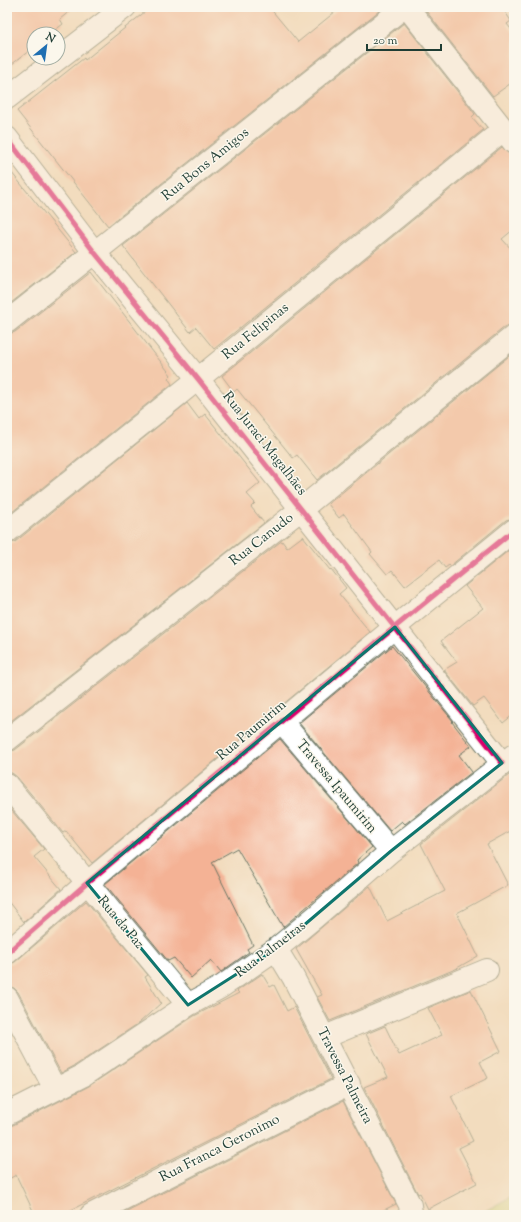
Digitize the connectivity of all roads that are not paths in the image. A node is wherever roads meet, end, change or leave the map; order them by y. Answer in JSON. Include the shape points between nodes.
{"nodes":[{"id":1,"x":125,"y":7,"type":"edge"},
{"id":2,"x":405,"y":7,"type":"edge"},
{"id":3,"x":7,"y":98,"type":"edge"},
{"id":4,"x":509,"y":136,"type":"edge"},
{"id":5,"x":7,"y":138,"type":"edge"},
{"id":6,"x":95,"y":253,"type":"junction"},
{"id":7,"x":7,"y":322,"type":"edge"},
{"id":8,"x":514,"y":336,"type":"edge"},
{"id":9,"x":198,"y":379,"type":"junction"},
{"id":10,"x":300,"y":510,"type":"junction"},
{"id":11,"x":514,"y":530,"type":"edge"},
{"id":12,"x":7,"y":532,"type":"edge"},
{"id":13,"x":395,"y":627,"type":"junction"},
{"id":14,"x":282,"y":722,"type":"junction"},
{"id":15,"x":7,"y":740,"type":"edge"},
{"id":16,"x":508,"y":759,"type":"edge"},
{"id":17,"x":7,"y":784,"type":"edge"},
{"id":18,"x":391,"y":851,"type":"junction"},
{"id":19,"x":88,"y":884,"type":"junction"},
{"id":20,"x":276,"y":948,"type":"junction"},
{"id":21,"x":7,"y":953,"type":"edge"},
{"id":22,"x":487,"y":970,"type":"dead end"},
{"id":23,"x":7,"y":998,"type":"edge"},
{"id":24,"x":188,"y":1005,"type":"junction"},
{"id":25,"x":324,"y":1037,"type":"junction"},
{"id":26,"x":348,"y":1084,"type":"junction"},
{"id":27,"x":55,"y":1089,"type":"junction"},
{"id":28,"x":7,"y":1114,"type":"edge"},
{"id":29,"x":410,"y":1210,"type":"edge"},
{"id":30,"x":91,"y":1215,"type":"edge"}],
"edges":[{"from":1,"to":3,"type":"street"},
{"from":2,"to":4,"type":"street"},
{"from":2,"to":6,"type":"street","name":"Rua Bons Amigos"},
{"from":4,"to":9,"type":"street","name":"Rua Felipinas"},
{"from":5,"to":6,"type":"street","name":"Rua Juraci Magalhães"},
{"from":6,"to":7,"type":"street","name":"Rua Bons Amigos"},
{"from":6,"to":9,"type":"street","name":"Rua Juraci Magalhães"},
{"from":8,"to":10,"type":"street","name":"Rua Canudo"},
{"from":9,"to":10,"type":"street","name":"Rua Juraci Magalhães"},
{"from":9,"to":12,"type":"street","name":"Rua Felipinas"},
{"from":10,"to":13,"type":"street","name":"Rua Juraci Magalhães"},
{"from":10,"to":15,"type":"street","name":"Rua Canudo"},
{"from":11,"to":13,"type":"street","name":"Rua Paumirim"},
{"from":13,"to":14,"type":"street","name":"Rua Paumirim"},
{"from":13,"to":16,"type":"street","name":"Rua Juraci Magalhães"},
{"from":14,"to":18,"type":"street","name":"Travessa Ipaumirim"},
{"from":14,"to":19,"type":"street","name":"Rua Paumirim"},
{"from":16,"to":18,"type":"street","name":"Rua Palmeiras"},
{"from":17,"to":19,"type":"street","name":"Rua da Paz"},
{"from":18,"to":20,"type":"street","name":"Rua Palmeiras"},
{"from":19,"to":21,"type":"street","name":"Rua Paumirim"},
{"from":19,"to":24,"type":"street","name":"Rua da Paz"},
{"from":20,"to":24,"type":"street","name":"Rua Palmeiras","via":[[221,987]]},
{"from":20,"to":25,"type":"street","name":"Travessa Palmeira"},
{"from":22,"to":25,"type":"street"},
{"from":23,"to":27,"type":"street"},
{"from":24,"to":27,"type":"street","name":"Rua Palmeiras","via":[[82,1076]]},
{"from":25,"to":26,"type":"street","name":"Travessa Palmeira"},
{"from":26,"to":29,"type":"street","name":"Travessa Palmeira"},
{"from":26,"to":30,"type":"street","name":"Rua Franca Geronimo"},
{"from":27,"to":28,"type":"street","name":"Rua Palmeiras"}]}
